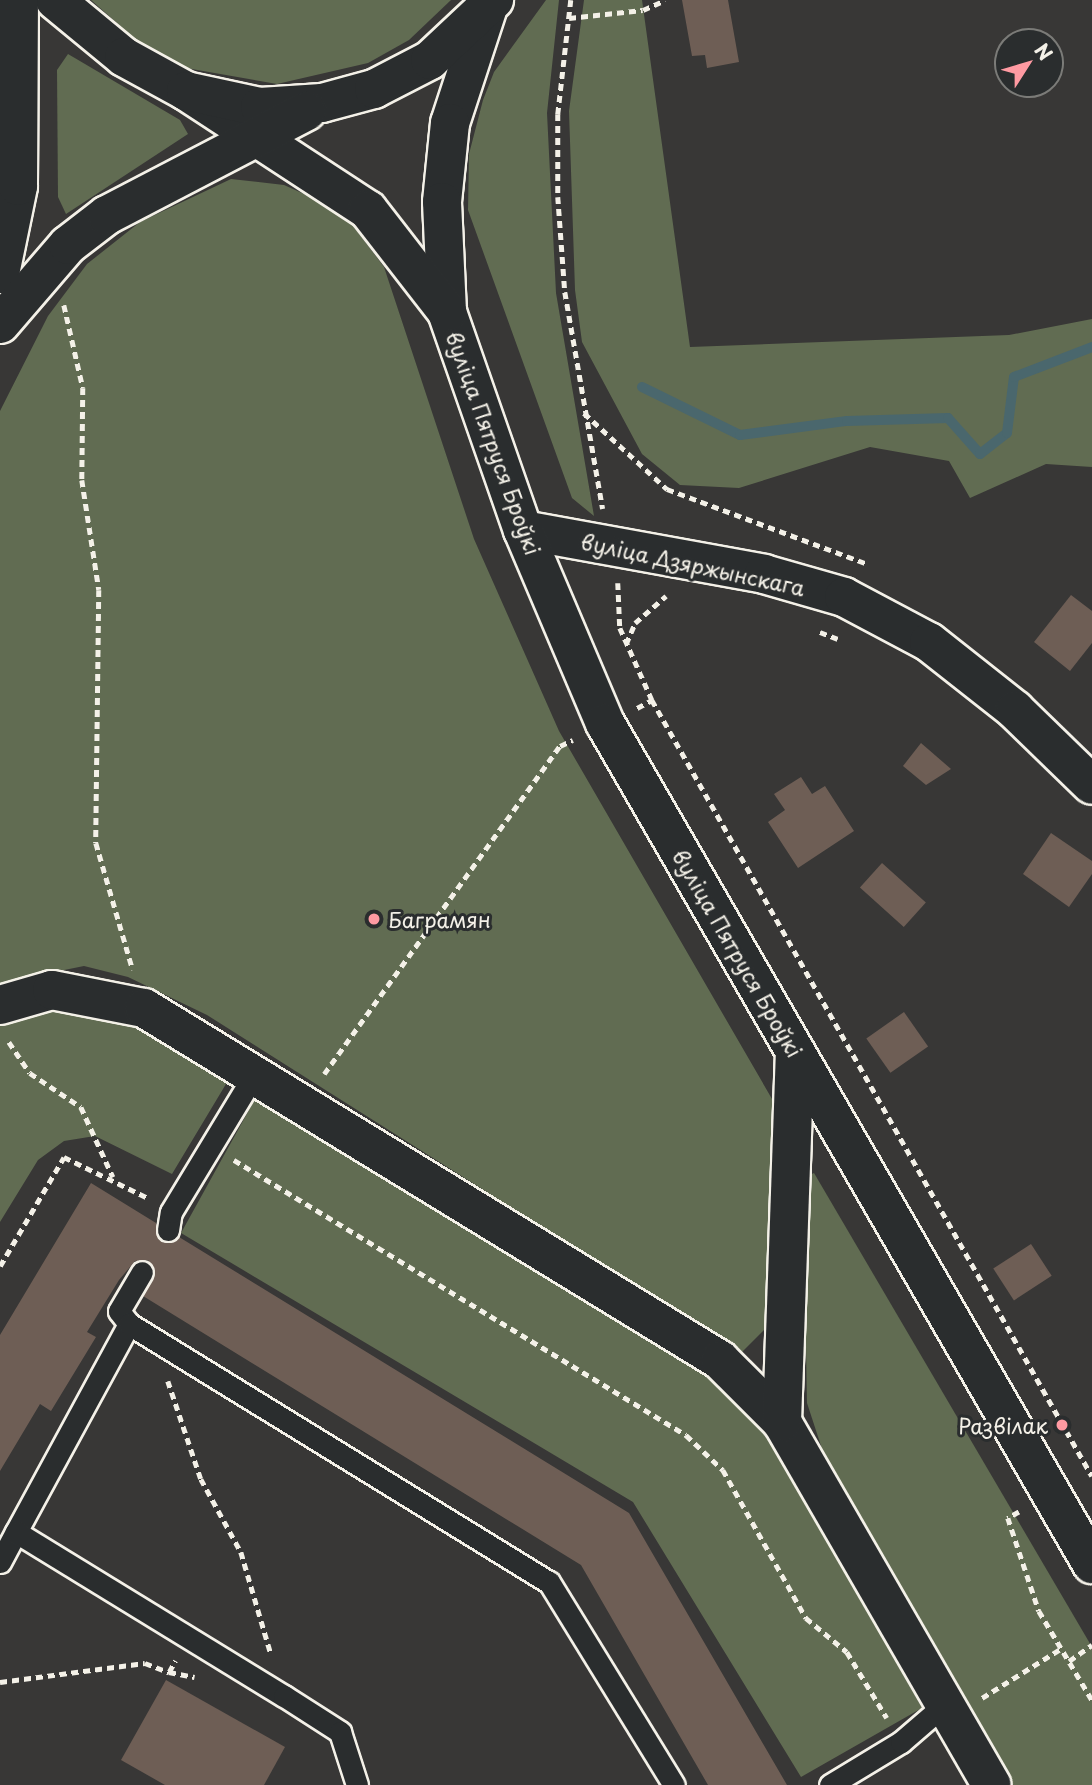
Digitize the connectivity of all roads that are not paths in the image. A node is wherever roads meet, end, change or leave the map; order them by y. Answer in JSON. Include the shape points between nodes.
{"nodes":[{"id":1,"x":19,"y":0,"type":"edge"},
{"id":2,"x":55,"y":0,"type":"edge"},
{"id":3,"x":490,"y":5,"type":"edge"},
{"id":4,"x":186,"y":91,"type":"junction"},
{"id":5,"x":322,"y":103,"type":"junction"},
{"id":6,"x":253,"y":138,"type":"junction"},
{"id":7,"x":0,"y":274,"type":"edge"},
{"id":8,"x":447,"y":312,"type":"junction"},
{"id":9,"x":0,"y":324,"type":"edge"},
{"id":10,"x":523,"y":530,"type":"junction"},
{"id":11,"x":1092,"y":785,"type":"edge"},
{"id":12,"x":0,"y":1005,"type":"edge"},
{"id":13,"x":795,"y":1052,"type":"junction"},
{"id":14,"x":254,"y":1075,"type":"junction"},
{"id":15,"x":169,"y":1221,"type":"road end"},
{"id":16,"x":142,"y":1272,"type":"dead end"},
{"id":17,"x":129,"y":1324,"type":"junction"},
{"id":18,"x":782,"y":1422,"type":"junction"},
{"id":19,"x":16,"y":1532,"type":"junction"},
{"id":20,"x":0,"y":1562,"type":"edge"},
{"id":21,"x":1092,"y":1564,"type":"edge"},
{"id":22,"x":949,"y":1710,"type":"junction"},
{"id":23,"x":357,"y":1785,"type":"edge"},
{"id":24,"x":674,"y":1785,"type":"edge"},
{"id":25,"x":831,"y":1785,"type":"edge"},
{"id":26,"x":992,"y":1785,"type":"edge"}],
"edges":[{"from":1,"to":7,"type":"main road","via":[[18,186]]},
{"from":2,"to":4,"type":"main road","via":[[124,57]]},
{"from":3,"to":5,"type":"main road","via":[[429,60],[374,89]]},
{"from":3,"to":8,"type":"main road","name":"вуліца Пятруся Броўкі","via":[[450,123],[442,202]]},
{"from":4,"to":5,"type":"main road","via":[[260,107]]},
{"from":4,"to":6,"type":"main road","name":"вуліца Пятруся Броўкі"},
{"from":5,"to":6,"type":"main road"},
{"from":6,"to":8,"type":"main road","name":"вуліца Пятруся Броўкі","via":[[323,175],[368,210]]},
{"from":6,"to":9,"type":"main road","via":[[107,215],[68,245]]},
{"from":8,"to":10,"type":"main road","name":"вуліца Пятруся Броўкі"},
{"from":10,"to":11,"type":"main road","name":"вуліца Дзяржынскага","via":[[764,574],[844,597],[929,642],[1016,710]]},
{"from":10,"to":13,"type":"main road","name":"вуліца Пятруся Броўкі","via":[[605,723]]},
{"from":12,"to":14,"type":"main road","via":[[52,990],[144,1008]]},
{"from":13,"to":18,"type":"main road"},
{"from":13,"to":21,"type":"main road","name":"вуліца Пятруся Броўкі"},
{"from":14,"to":15,"type":"lane"},
{"from":14,"to":18,"type":"main road","via":[[720,1360]]},
{"from":16,"to":17,"type":"lane","via":[[119,1311]]},
{"from":17,"to":19,"type":"lane"},
{"from":17,"to":24,"type":"lane","via":[[549,1582]]},
{"from":18,"to":22,"type":"main road"},
{"from":19,"to":20,"type":"lane"},
{"from":19,"to":23,"type":"lane","via":[[340,1731]]},
{"from":22,"to":25,"type":"lane"},
{"from":22,"to":26,"type":"main road"}]}
